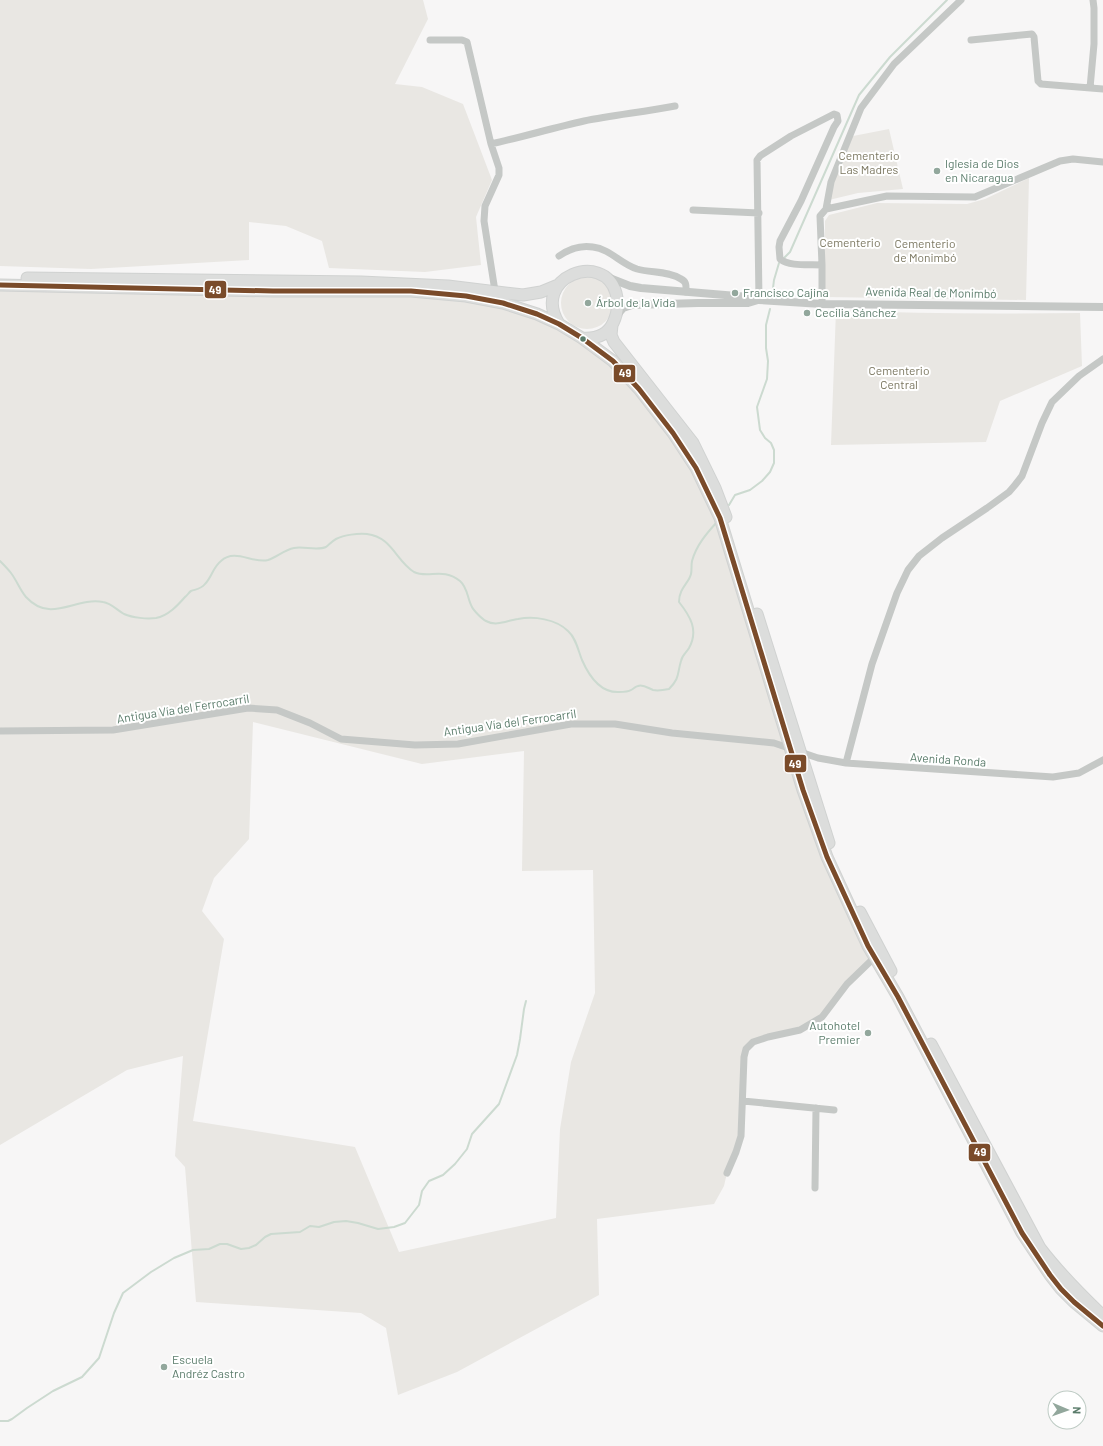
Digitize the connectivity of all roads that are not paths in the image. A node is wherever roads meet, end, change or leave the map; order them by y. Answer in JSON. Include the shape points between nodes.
{"nodes":[{"id":1,"x":961,"y":0,"type":"edge"},
{"id":2,"x":1093,"y":0,"type":"edge"},
{"id":3,"x":430,"y":40,"type":"dead end"},
{"id":4,"x":971,"y":40,"type":"dead end"},
{"id":5,"x":1090,"y":88,"type":"junction"},
{"id":6,"x":1103,"y":89,"type":"edge"},
{"id":7,"x":674,"y":106,"type":"dead end"},
{"id":8,"x":491,"y":144,"type":"junction"},
{"id":9,"x":1103,"y":162,"type":"edge"},
{"id":10,"x":826,"y":209,"type":"junction"},
{"id":11,"x":693,"y":210,"type":"dead end"},
{"id":12,"x":759,"y":213,"type":"junction"},
{"id":13,"x":559,"y":256,"type":"dead end"},
{"id":14,"x":822,"y":265,"type":"junction"},
{"id":15,"x":606,"y":277,"type":"junction"},
{"id":16,"x":0,"y":278,"type":"edge"},
{"id":17,"x":0,"y":285,"type":"edge"},
{"id":18,"x":558,"y":285,"type":"junction"},
{"id":19,"x":495,"y":291,"type":"junction"},
{"id":20,"x":686,"y":292,"type":"junction"},
{"id":21,"x":759,"y":300,"type":"junction"},
{"id":22,"x":822,"y":304,"type":"junction"},
{"id":23,"x":1103,"y":307,"type":"edge"},
{"id":24,"x":614,"y":321,"type":"junction"},
{"id":25,"x":559,"y":324,"type":"junction"},
{"id":26,"x":582,"y":338,"type":"junction"},
{"id":27,"x":1103,"y":359,"type":"edge"},
{"id":28,"x":0,"y":731,"type":"edge"},
{"id":29,"x":790,"y":748,"type":"junction"},
{"id":30,"x":801,"y":753,"type":"junction"},
{"id":31,"x":1103,"y":760,"type":"edge"},
{"id":32,"x":846,"y":763,"type":"junction"},
{"id":33,"x":875,"y":958,"type":"junction"},
{"id":34,"x":743,"y":1101,"type":"junction"},
{"id":35,"x":816,"y":1108,"type":"junction"},
{"id":36,"x":834,"y":1110,"type":"dead end"},
{"id":37,"x":727,"y":1173,"type":"dead end"},
{"id":38,"x":815,"y":1188,"type":"dead end"},
{"id":39,"x":1103,"y":1316,"type":"edge"},
{"id":40,"x":1103,"y":1326,"type":"edge"}],
"edges":[{"from":1,"to":10,"type":"street","via":[[894,64],[861,108],[831,182]]},
{"from":2,"to":5,"type":"street","via":[[1094,44]]},
{"from":3,"to":8,"type":"street","via":[[467,42]]},
{"from":4,"to":5,"type":"street","via":[[1032,34],[1040,84]]},
{"from":5,"to":6,"type":"street"},
{"from":7,"to":8,"type":"street","via":[[583,122]]},
{"from":8,"to":19,"type":"street","via":[[499,175],[485,206],[484,221]]},
{"from":9,"to":10,"type":"street","via":[[1060,160],[975,197],[887,196]]},
{"from":10,"to":14,"type":"street","via":[[820,216]]},
{"from":11,"to":12,"type":"street"},
{"from":12,"to":14,"type":"street","via":[[757,160],[760,156],[791,136],[825,120],[831,114],[837,115],[838,121],[779,247],[780,260],[783,262]]},
{"from":12,"to":21,"type":"street"},
{"from":13,"to":20,"type":"street","via":[[575,248],[594,247],[636,269],[676,276],[684,280]]},
{"from":14,"to":22,"type":"street"},
{"from":15,"to":18,"type":"highway","via":[[595,272],[584,272],[570,276]]},
{"from":15,"to":20,"type":"street","name":"Avenida Real de Monimbó","via":[[630,286]]},
{"from":15,"to":24,"type":"highway","via":[[614,286],[618,304]]},
{"from":16,"to":19,"type":"highway","via":[[361,282]]},
{"from":17,"to":25,"type":"highway","via":[[273,291],[411,291],[466,296],[503,303]]},
{"from":18,"to":19,"type":"highway","via":[[528,295]]},
{"from":18,"to":25,"type":"highway","via":[[552,307]]},
{"from":20,"to":21,"type":"street","name":"Avenida Real de Monimbó"},
{"from":21,"to":22,"type":"street","name":"Avenida Real de Monimbó"},
{"from":21,"to":24,"type":"street","name":"Avenida Real de Monimbó","via":[[748,303],[632,305],[623,308]]},
{"from":22,"to":23,"type":"street","name":"Avenida Real de Monimbó"},
{"from":24,"to":26,"type":"highway","via":[[607,331],[598,337]]},
{"from":24,"to":30,"type":"highway","via":[[611,335],[614,342],[692,443],[715,488],[728,521]]},
{"from":25,"to":26,"type":"highway"},
{"from":26,"to":29,"type":"highway","via":[[613,361],[639,389],[674,433],[696,468],[720,518]]},
{"from":27,"to":32,"type":"street","via":[[1078,376],[1052,402],[1022,476],[1009,492],[942,538],[919,556],[908,570],[897,592],[872,664]]},
{"from":28,"to":29,"type":"street","name":"Antigua Vía del Ferrocarril","via":[[113,730],[248,708],[278,710],[310,723],[341,740],[415,745],[458,744],[571,724],[615,724],[672,733],[774,743]]},
{"from":29,"to":30,"type":"street","name":"Avenida Ronda"},
{"from":29,"to":33,"type":"highway","via":[[825,850]]},
{"from":30,"to":32,"type":"street","name":"Avenida Ronda"},
{"from":30,"to":39,"type":"highway","via":[[827,838],[848,889],[880,951],[1040,1248],[1080,1295]]},
{"from":31,"to":32,"type":"street","name":"Avenida Ronda","via":[[1079,773],[1053,778]]},
{"from":33,"to":34,"type":"street","via":[[847,984],[822,1017],[800,1030],[753,1042],[746,1049]]},
{"from":33,"to":40,"type":"highway","via":[[1022,1233],[1061,1289]]},
{"from":34,"to":35,"type":"street"},
{"from":34,"to":37,"type":"street","via":[[740,1136]]},
{"from":35,"to":36,"type":"street"},
{"from":35,"to":38,"type":"street"}]}
